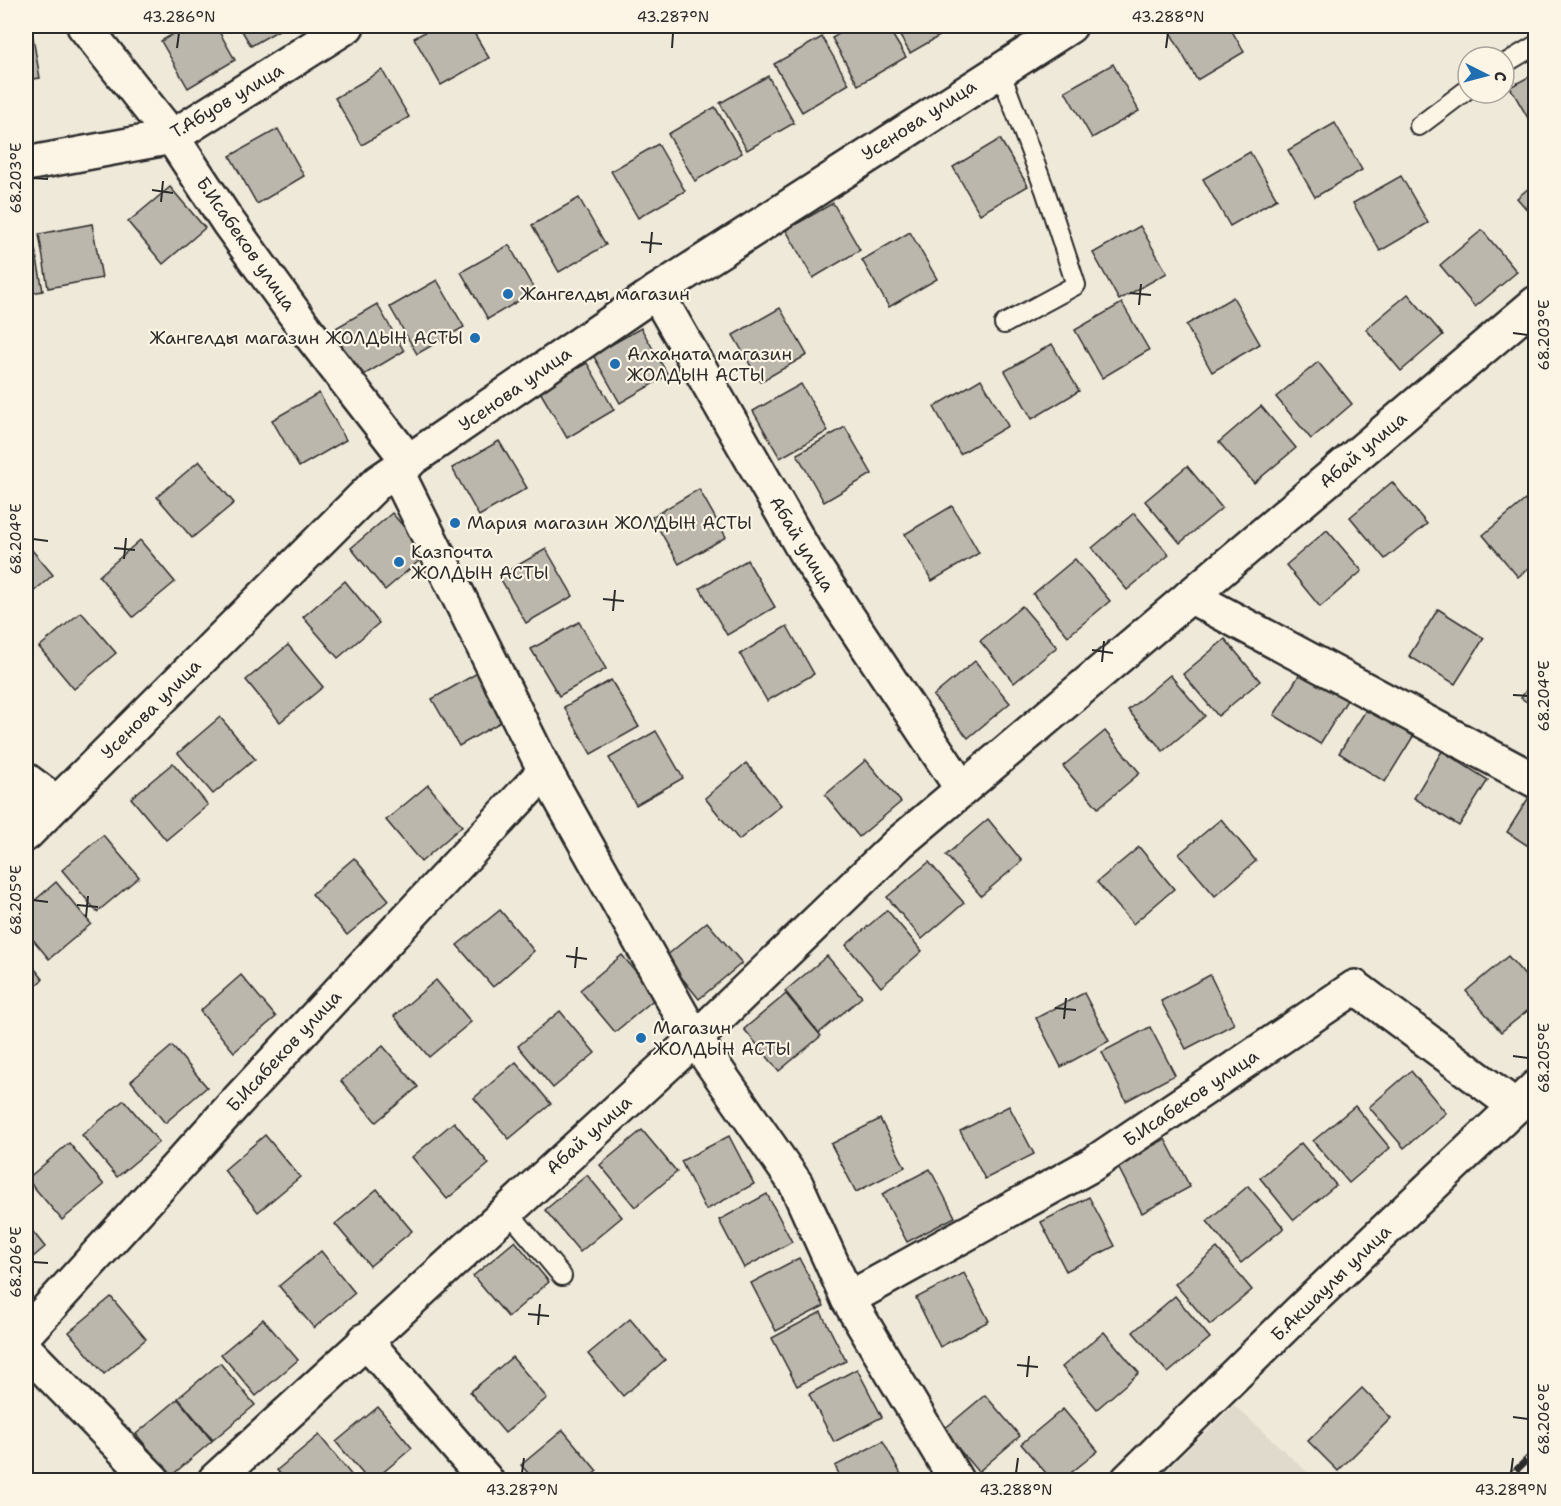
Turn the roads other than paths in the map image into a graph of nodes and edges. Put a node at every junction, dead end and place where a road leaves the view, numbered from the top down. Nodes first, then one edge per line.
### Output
1 (84, 26) edge
2 (347, 26) edge
3 (1070, 26) edge
4 (1536, 45) edge
5 (1516, 57) edge
6 (999, 68) junction
7 (1456, 98) edge
8 (1419, 126) dead end
9 (172, 137) junction
10 (26, 164) edge
11 (656, 292) junction
12 (1536, 303) edge
13 (1004, 324) dead end
14 (403, 466) junction
15 (1190, 596) junction
16 (545, 771) junction
17 (26, 780) edge
18 (1536, 781) edge
19 (962, 789) junction
20 (57, 803) junction
21 (26, 834) edge
22 (695, 1039) junction
23 (1525, 1097) edge
24 (507, 1210) junction
25 (562, 1276) dead end
26 (848, 1299) junction
27 (26, 1333) edge
28 (365, 1340) junction
29 (26, 1350) edge
30 (153, 1480) edge
31 (215, 1480) edge
32 (486, 1480) edge
33 (956, 1480) edge
34 (1128, 1480) edge

1 - 9 street, Б.Исабеков улица
2 - 9 street, Т.Абуов улица
3 - 6 street, Усенова улица
4 - 5 lane
6 - 11 street, Усенова улица
6 - 13 lane
7 - 8 lane
9 - 10 street, Т.Абуов улица
9 - 14 street, Б.Исабеков улица
11 - 14 street, Усенова улица
11 - 19 street, Абай улица
12 - 15 street, Абай улица
14 - 16 street, Б.Исабеков улица
14 - 20 street, Усенова улица
15 - 18 street
15 - 19 street, Абай улица
16 - 22 street, Б.Исабеков улица
16 - 27 street, Б.Исабеков улица
17 - 20 street
19 - 22 street, Абай улица
20 - 21 street, Усенова улица
22 - 24 street, Абай улица
22 - 26 street, Б.Исабеков улица
23 - 26 street, Б.Исабеков улица
23 - 34 street, Б.Акшаулы улица
24 - 25 lane
24 - 28 street, Абай улица
26 - 33 street, Б.Исабеков улица
28 - 31 street, Абай улица
28 - 32 street
29 - 30 street

